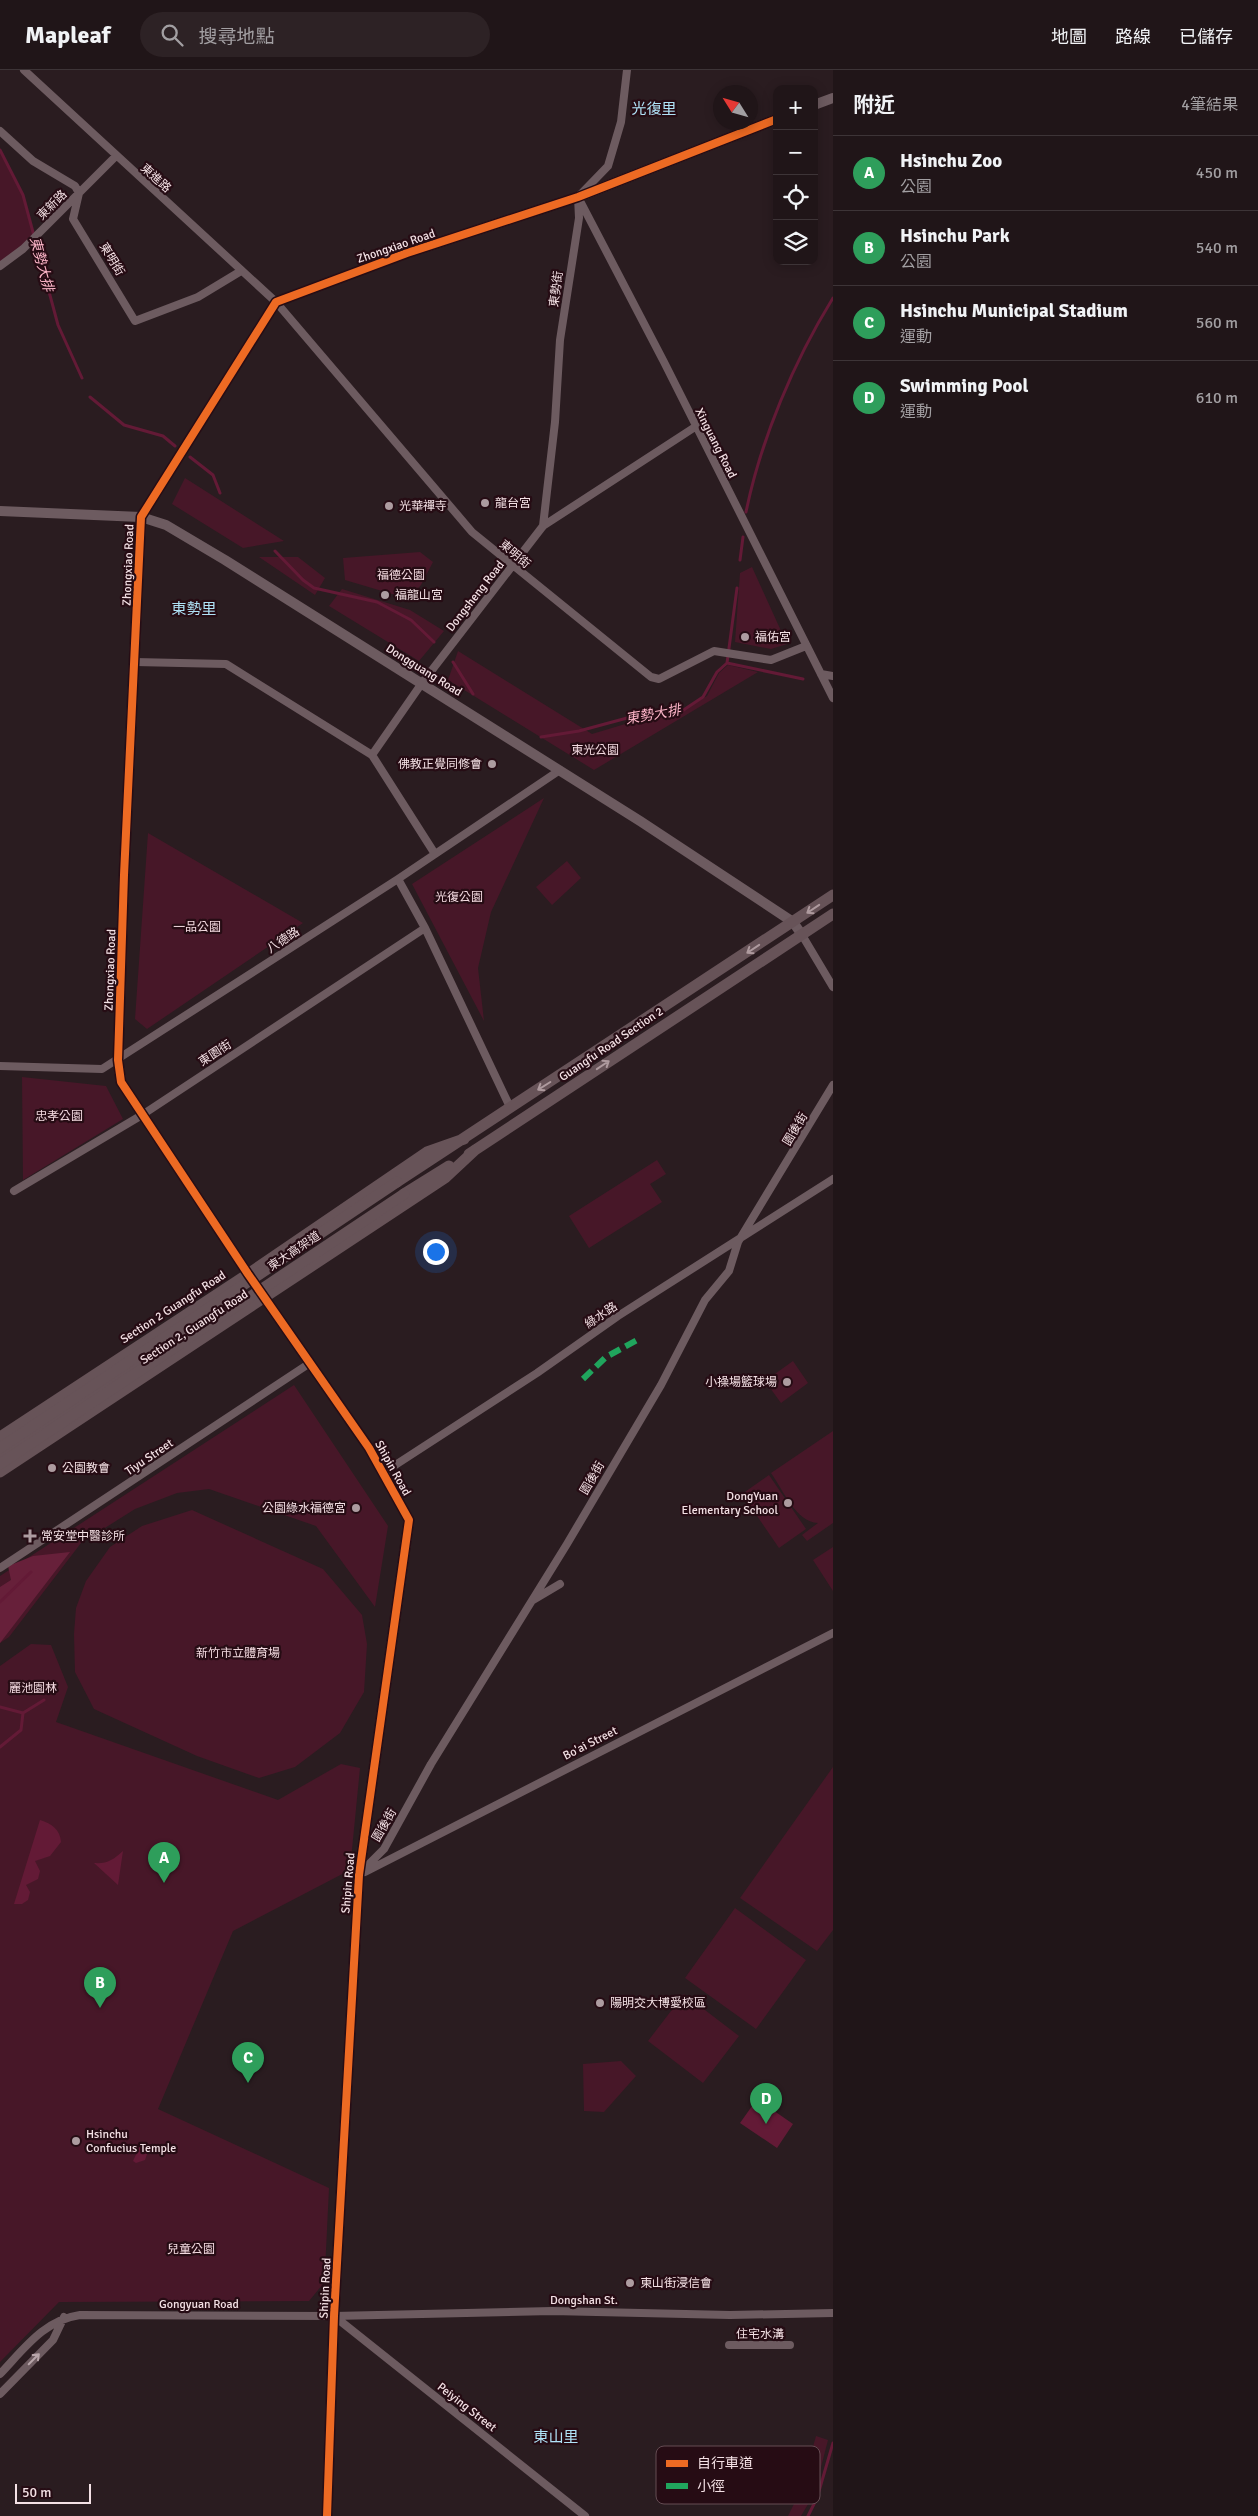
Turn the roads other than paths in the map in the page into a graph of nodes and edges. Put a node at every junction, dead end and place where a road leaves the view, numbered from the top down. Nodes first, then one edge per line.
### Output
1 (24, 70) edge
2 (627, 70) edge
3 (833, 98) edge
4 (818, 104) edge
5 (773, 121) edge
6 (0, 131) edge
7 (116, 156) junction
8 (79, 194) junction
9 (578, 197) junction
10 (0, 266) edge
11 (241, 271) junction
12 (276, 302) junction
13 (695, 427) junction
14 (0, 511) edge
15 (141, 517) junction
16 (543, 526) junction
17 (512, 566) junction
18 (806, 646) junction
19 (135, 662) junction
20 (821, 674) junction
21 (833, 676) edge
22 (422, 684) junction
23 (833, 698) edge
24 (372, 755) junction
25 (560, 770) junction
26 (435, 854) junction
27 (398, 879) junction
28 (833, 895) edge
29 (833, 914) edge
30 (793, 922) junction
31 (425, 928) junction
32 (802, 935) junction
33 (833, 987) edge
34 (118, 1060) junction
35 (0, 1066) edge
36 (833, 1085) edge
37 (510, 1108) junction
38 (142, 1115) junction
39 (464, 1139) junction
40 (475, 1150) junction
41 (833, 1179) edge
42 (397, 1182) joint
43 (14, 1191) dead end
44 (404, 1194) joint
45 (738, 1242) junction
46 (248, 1274) junction
47 (265, 1297) junction
48 (310, 1363) junction
49 (0, 1437) edge
50 (0, 1448) edge
51 (0, 1455) edge
52 (0, 1464) edge
53 (0, 1472) edge
54 (384, 1473) junction
55 (0, 1568) edge
56 (560, 1584) dead end
57 (532, 1600) junction
58 (833, 1633) edge
59 (358, 1875) junction
60 (833, 2313) edge
61 (334, 2316) junction
62 (64, 2317) junction
63 (730, 2345) dead end
64 (790, 2345) dead end
65 (0, 2374) edge
66 (0, 2394) edge
67 (327, 2516) edge
68 (585, 2516) edge

1 - 7 street, 東進路
2 - 9 street
3 - 4 street
5 - 9 street, Zhongxiao Road
6 - 8 street
7 - 8 street, 東新路
7 - 11 street, 東進路
8 - 10 street, 東新路
8 - 11 street, 東明街
9 - 12 street, Zhongxiao Road
9 - 13 street, Xinguang Road
9 - 16 street, 東勢街
11 - 12 street, 東進路
12 - 15 street, Zhongxiao Road
12 - 17 street, 東明街
13 - 16 street, Dongsheng Road
13 - 18 street, Xinguang Road
14 - 15 street, Dongguang Road
15 - 19 street, Zhongxiao Road
15 - 22 street, Dongguang Road
16 - 17 street, Dongsheng Road
17 - 18 street, 東明街
17 - 22 street, Dongsheng Road
18 - 20 street, Xinguang Road
19 - 24 street
19 - 34 street, Zhongxiao Road
20 - 21 street
20 - 23 street, Xinguang Road
22 - 24 street, Dongsheng Road
22 - 25 street, Dongguang Road
24 - 26 street
25 - 26 street, 八德路
25 - 30 street, Dongguang Road
26 - 27 street, 八德路
27 - 31 street
27 - 34 street, 八德路
28 -> 30 main road
29 - 32 main road, Guangfu Road Section 2
30 - 32 street, Dongguang Road
30 -> 37 main road, Guangfu Road Section 2
31 - 37 street
31 - 38 street, 東園街
32 - 33 street
40 -> 32 main road, Guangfu Road Section 2
34 - 35 street, 八德路
34 - 38 street, Zhongxiao Road
36 - 45 street, 園後街
37 - 39 main road, Guangfu Road Section 2
38 - 43 street, 東園街
38 - 46 street, Zhongxiao Road
39 - 42 main road, Guangfu Road Section 2
39 - 46 main road, Section 2 Guangfu Road
40 - 44 main road, Guangfu Road Section 2
40 - 47 main road, Section 2, Guangfu Road
41 - 45 street, 綠水路
42 - 50 main road, 東大高架道, bridge
44 - 52 main road, 東大高架道, bridge
45 - 54 street, 綠水路
45 - 57 street, 園後街
46 - 47 street, Zhongxiao Road
46 - 49 main road, Section 2 Guangfu Road
47 - 48 street, Shipin Road
47 - 51 main road
47 - 53 main road, Section 2, Guangfu Road
48 - 54 street, Shipin Road
48 - 55 street, Tiyu Street
54 - 59 street, Shipin Road
56 - 57 street
57 - 59 street, 園後街
58 - 59 street, Bo'ai Street
59 - 61 street, Shipin Road
60 - 61 street, Dongshan St.
61 - 62 street, Gongyuan Road
61 - 67 street, Shipin Road
61 - 68 street, Peiying Street
62 - 65 street, Gongyuan Road
66 -> 62 street
63 - 64 street, 住宅水溝

